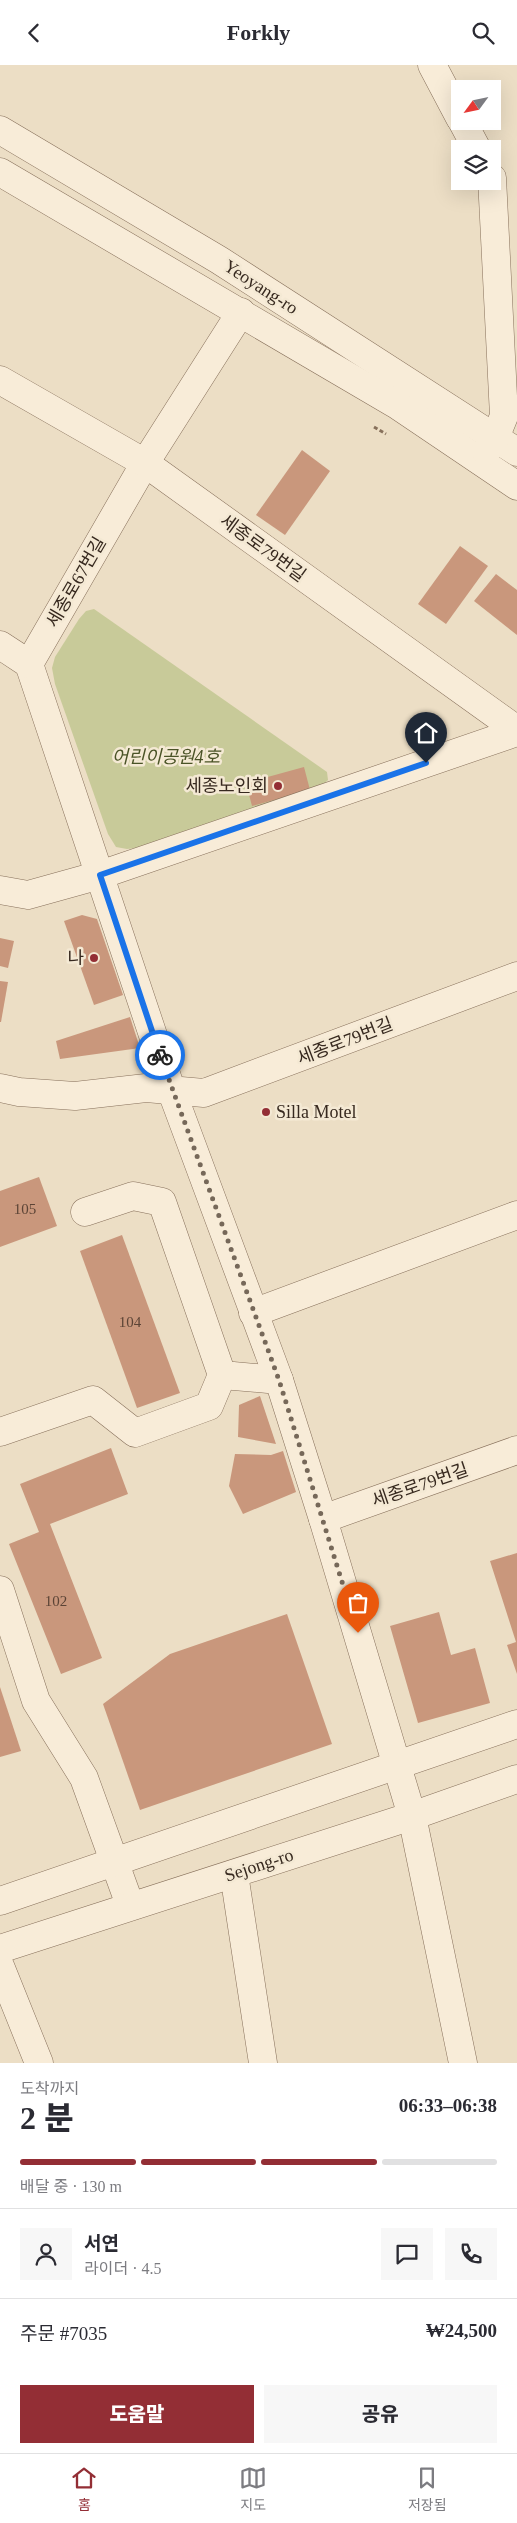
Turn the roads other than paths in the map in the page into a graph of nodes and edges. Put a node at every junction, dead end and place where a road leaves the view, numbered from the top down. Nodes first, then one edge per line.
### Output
1 (432, 65) edge
2 (451, 101) edge
3 (0, 129) edge
4 (0, 171) edge
5 (493, 190) edge
6 (241, 312) junction
7 (0, 380) edge
8 (506, 445) edge
9 (480, 461) junction
10 (145, 463) junction
11 (517, 486) edge
12 (0, 645) edge
13 (30, 663) junction
14 (517, 731) edge
15 (100, 875) junction
16 (0, 890) edge
17 (517, 976) edge
18 (0, 1088) edge
19 (172, 1092) junction
20 (85, 1212) dead end
21 (517, 1215) edge
22 (253, 1313) junction
23 (222, 1375) junction
24 (279, 1380) junction
25 (0, 1432) edge
26 (517, 1450) edge
27 (323, 1519) junction
28 (0, 1590) edge
29 (517, 1724) edge
30 (398, 1765) junction
31 (517, 1779) edge
32 (412, 1816) junction
33 (116, 1862) junction
34 (234, 1874) junction
35 (0, 1901) edge
36 (130, 1905) junction
37 (0, 1949) edge
38 (0, 1965) edge
39 (39, 2063) edge
40 (263, 2063) edge
41 (463, 2063) edge

1 - 2 street
3 - 8 street, Yeoyang-ro
4 - 6 street, Yeoyang-ro
5 - 8 street
6 - 9 street, Yeoyang-ro
6 - 10 street, 세종로67번길
7 - 10 street, 세종로79번길
8 - 9 street
9 - 11 street, Yeoyang-ro
10 - 13 street, 세종로67번길
10 - 14 street, 세종로79번길
12 - 13 street
13 - 15 street
14 - 15 street, 세종로79번길
15 - 16 street
15 - 19 street
17 - 19 street, 세종로79번길
18 - 19 street, 세종로79번길
19 - 22 street
20 - 23 street
21 - 22 street
22 - 24 street
23 - 24 street
23 - 25 street
24 - 27 street
26 - 27 street, 세종로79번길
27 - 30 street
28 - 33 street
29 - 30 street
30 - 32 street
30 - 33 street
31 - 32 street, Sejong-ro
32 - 34 street, Sejong-ro
32 - 41 street
33 - 35 street
33 - 36 street
34 - 36 street, Sejong-ro
34 - 40 street
36 - 37 street, Sejong-ro
38 - 39 street

